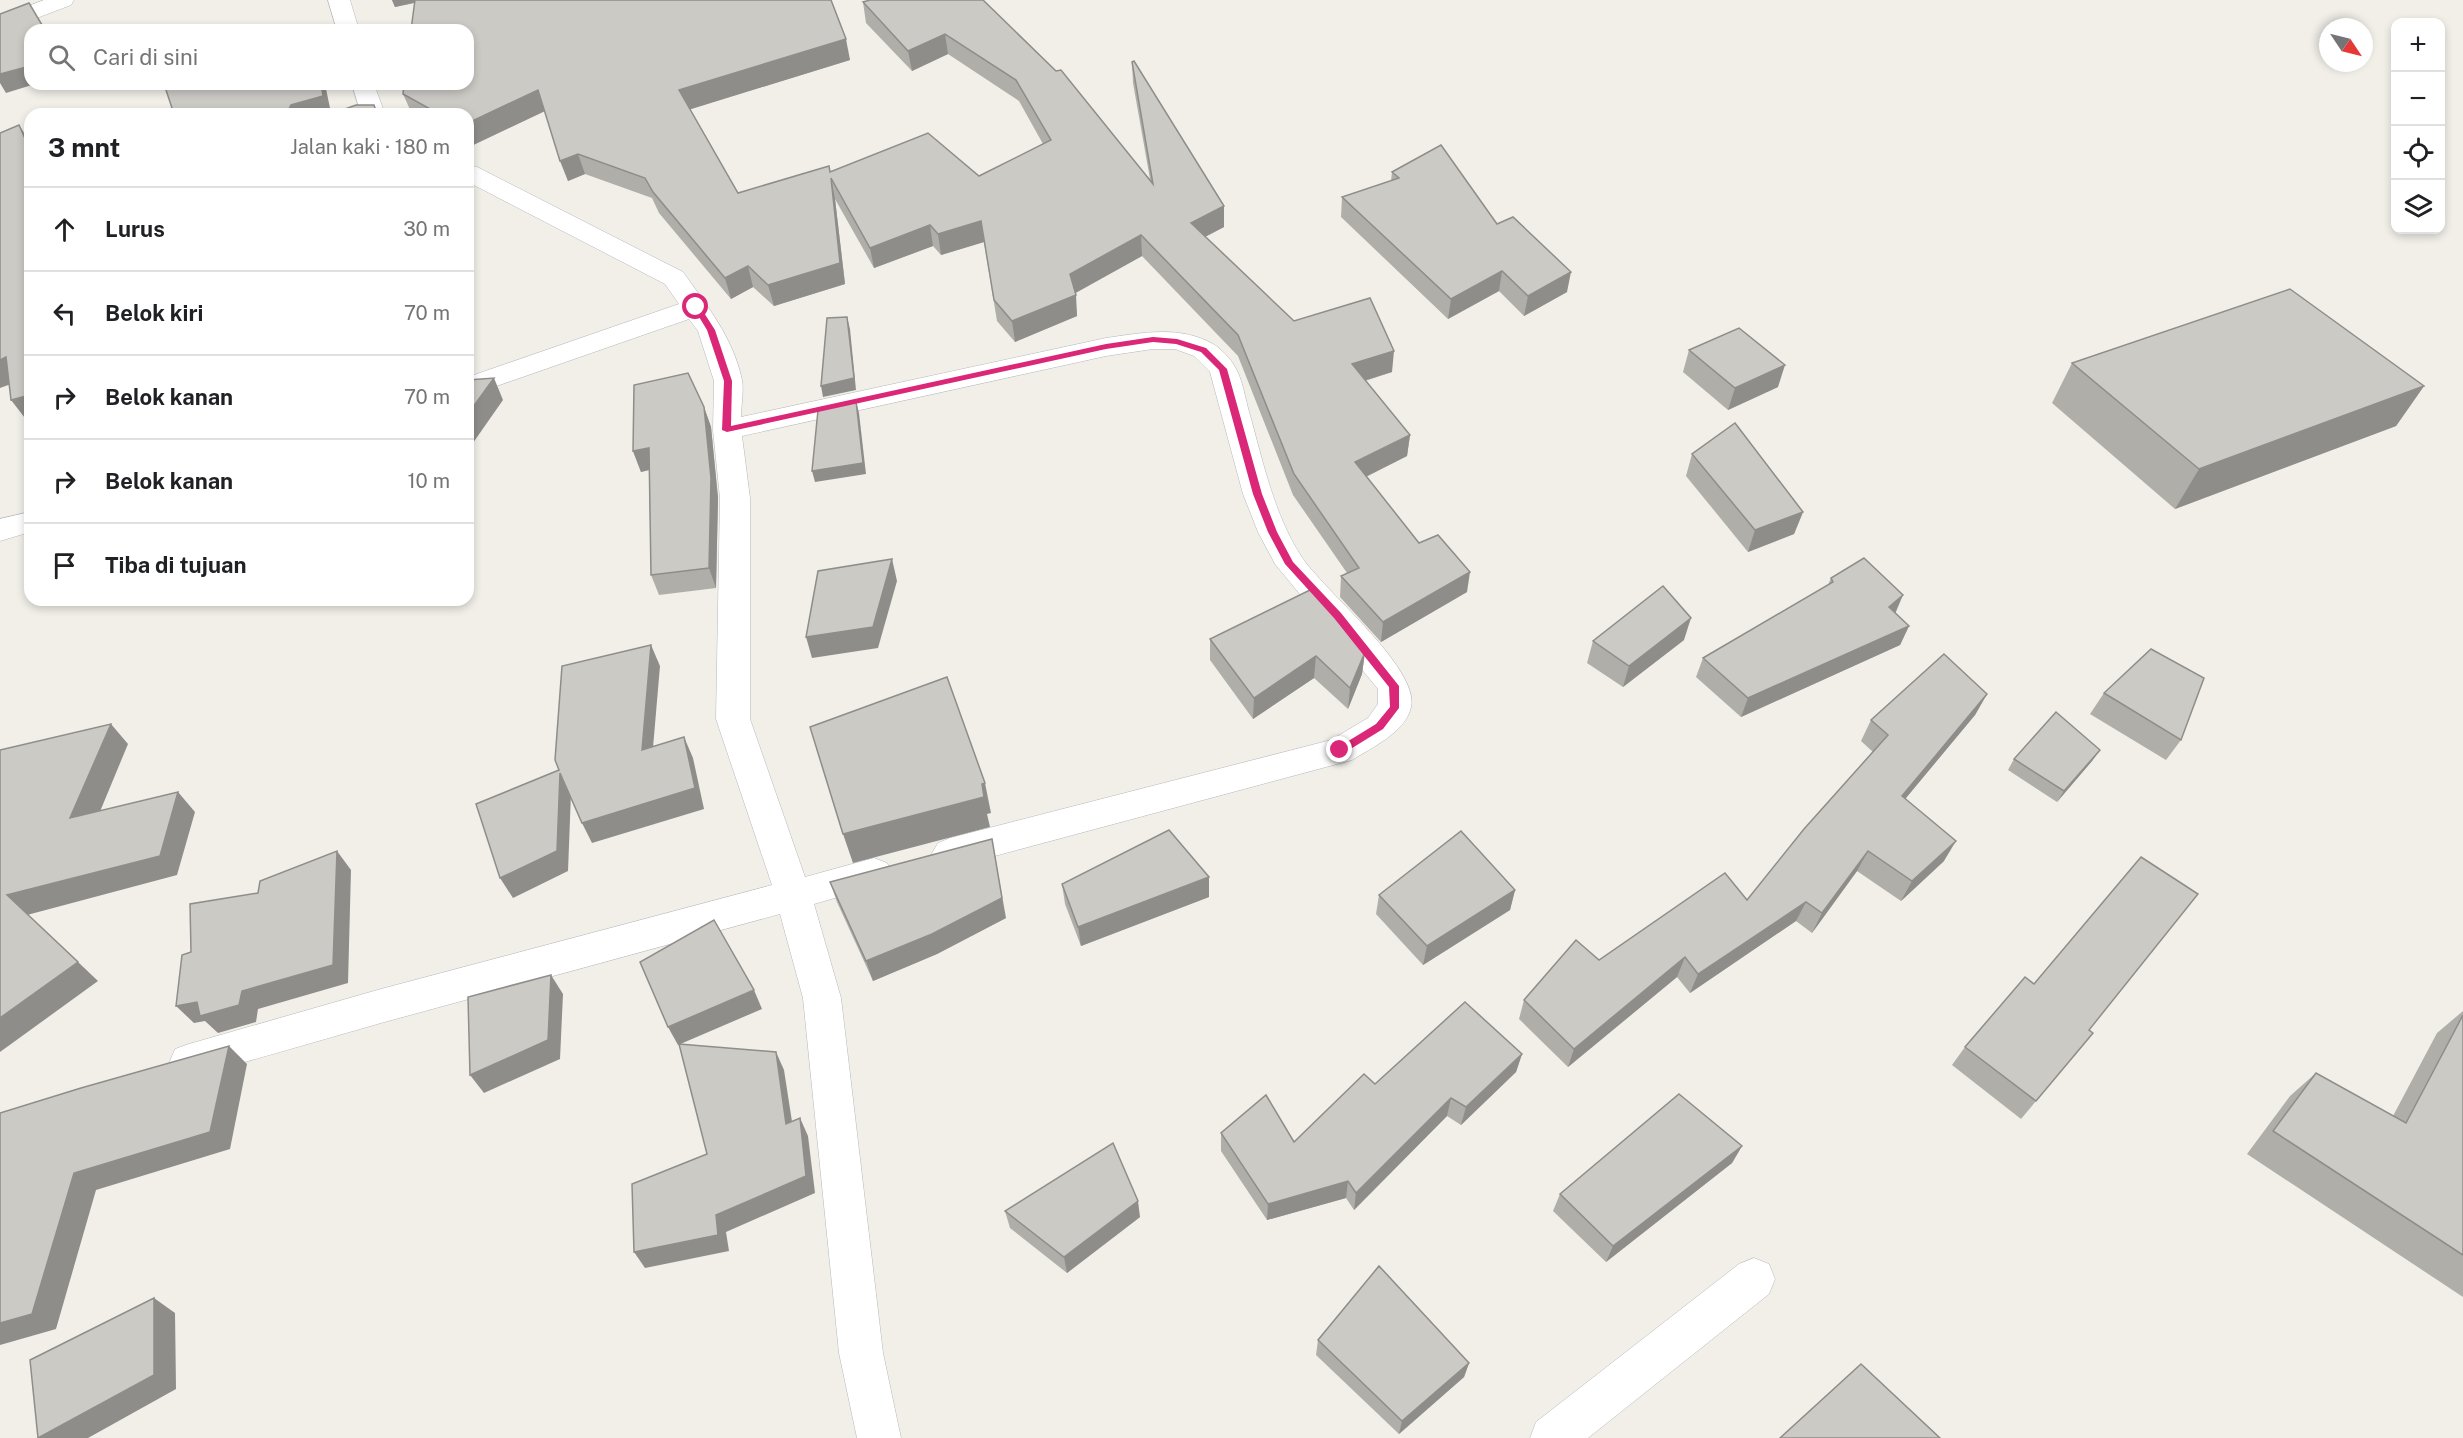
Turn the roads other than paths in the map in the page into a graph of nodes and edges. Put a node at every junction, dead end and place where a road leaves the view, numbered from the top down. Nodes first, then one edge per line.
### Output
1 (63, 0) edge
2 (339, 0) edge
3 (346, 24) edge
4 (0, 25) edge
5 (365, 90) edge
6 (371, 108) edge
7 (474, 175) edge
8 (696, 307) junction
9 (474, 385) edge
10 (727, 430) junction
11 (24, 524) edge
12 (0, 530) edge
13 (794, 895) junction
14 (157, 1070) edge
15 (1754, 1279) dead end
16 (879, 1438) edge
17 (1552, 1438) edge

1 - 4 street
2 - 3 street
5 - 6 street
7 - 8 street
8 - 9 street
8 - 10 street
10 - 13 street
10 - 13 street
11 - 12 street
13 - 14 street
13 - 16 street
15 - 17 street

